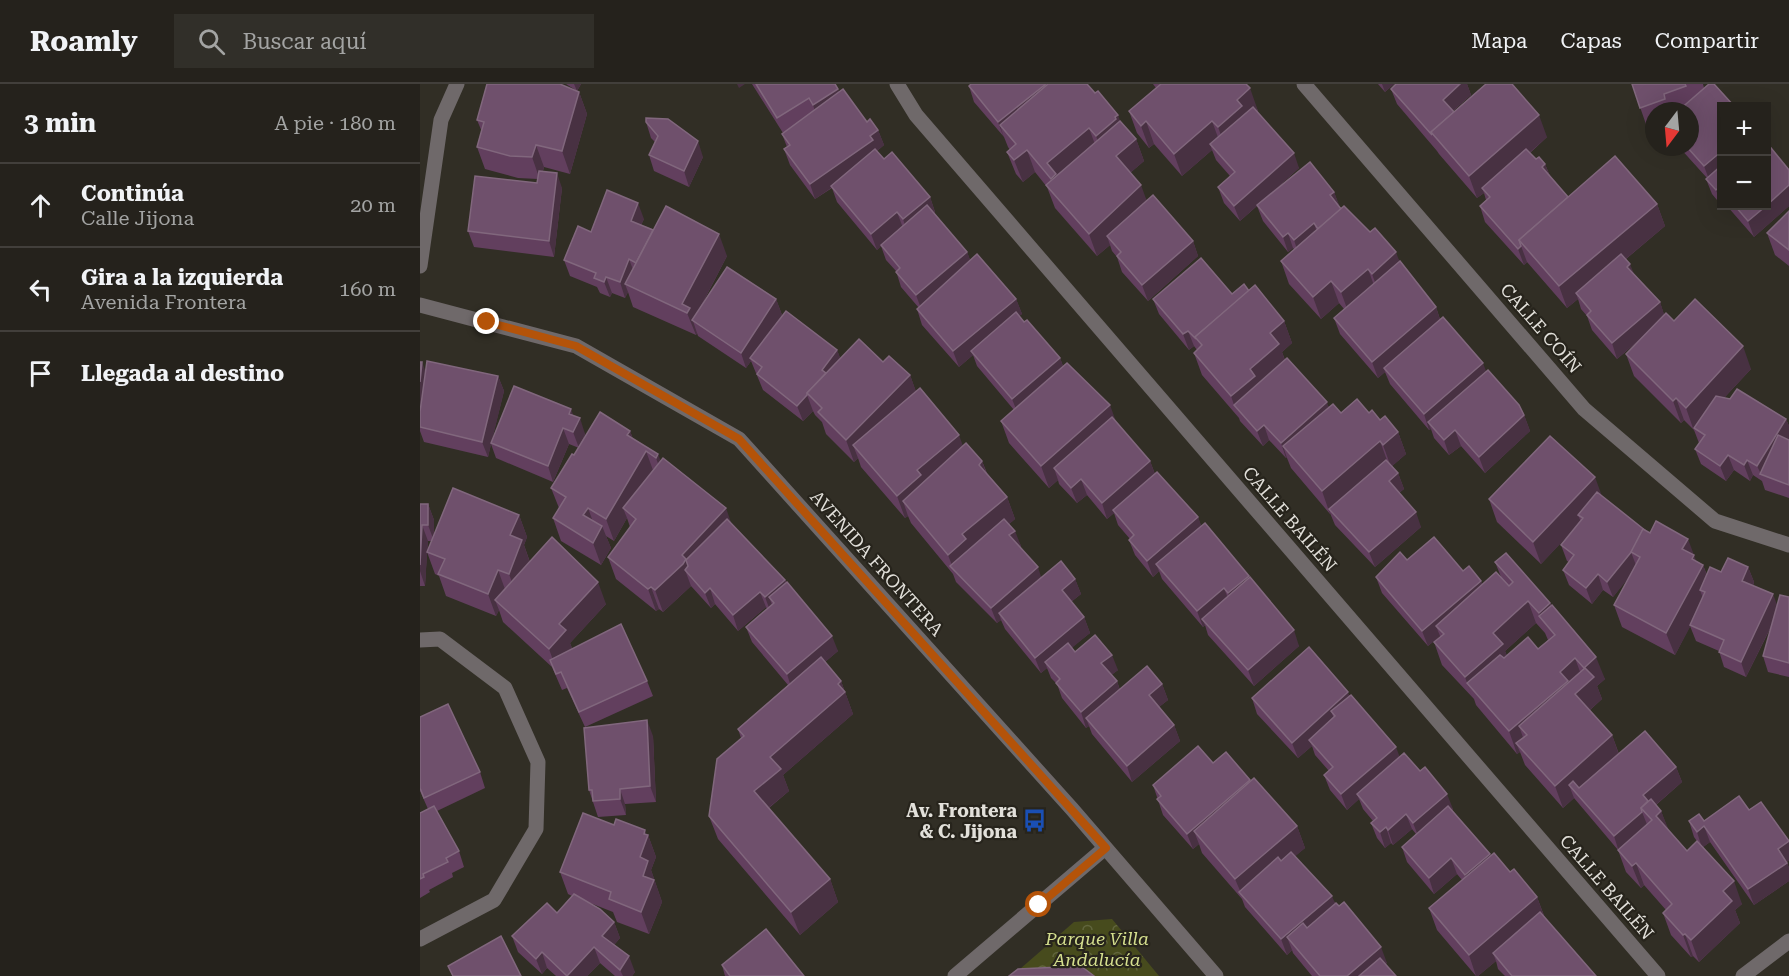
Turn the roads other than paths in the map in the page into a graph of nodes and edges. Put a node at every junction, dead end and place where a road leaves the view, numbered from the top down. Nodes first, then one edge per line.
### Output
1 (457, 84) edge
2 (897, 84) edge
3 (1304, 84) edge
4 (420, 266) edge
5 (420, 305) edge
6 (1789, 545) edge
7 (420, 640) edge
8 (1106, 848) junction
9 (420, 939) edge
10 (1789, 941) edge
11 (955, 976) edge
12 (1216, 976) edge
13 (1658, 976) edge
14 (1743, 976) edge

1 - 4 street
2 - 13 street, CALLE BAILÉN
3 - 6 street, CALLE COÍN
5 - 8 street, AVENIDA FRONTERA
7 - 9 street
8 - 11 street
8 - 12 street, AVENIDA FRONTERA
10 - 14 street

